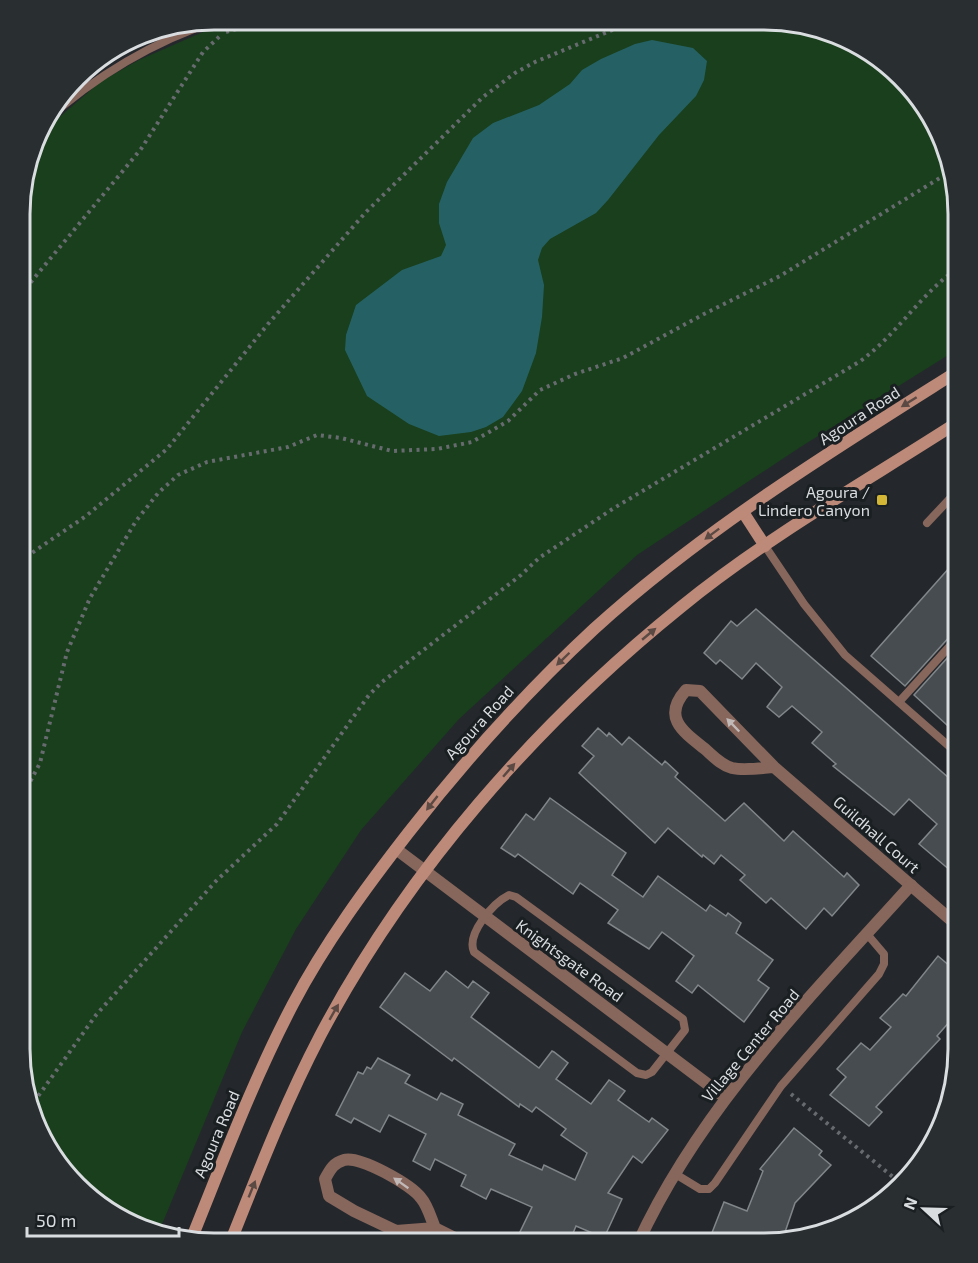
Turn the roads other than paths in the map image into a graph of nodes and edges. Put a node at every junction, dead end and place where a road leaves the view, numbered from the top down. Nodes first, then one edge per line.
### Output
1 (192, 32) edge
2 (68, 102) edge
3 (948, 378) edge
4 (948, 428) edge
5 (948, 501) edge
6 (743, 512) junction
7 (927, 523) dead end
8 (765, 546) junction
9 (948, 648) edge
10 (899, 702) junction
11 (948, 745) edge
12 (774, 767) junction
13 (396, 849) junction
14 (425, 872) junction
15 (911, 885) junction
16 (485, 918) junction
17 (948, 918) edge
18 (867, 934) junction
19 (669, 1053) junction
20 (726, 1098) junction
21 (676, 1175) junction
22 (435, 1228) junction
23 (193, 1232) edge
24 (234, 1233) edge
25 (445, 1233) edge
26 (644, 1233) edge

1 - 2 lane
3 -> 6 main road, Agoura Road
4 - 8 main road
5 - 7 lane
6 - 8 main road
6 -> 13 main road, Agoura Road
8 - 10 lane
14 -> 8 main road
9 - 10 lane
10 - 11 lane
12 -> 12 street, Guildhall Court
12 - 15 street, Guildhall Court
13 - 14 street, Knightsgate Road
13 - 23 main road, Agoura Road
14 - 16 street, Knightsgate Road
24 -> 14 main road
15 - 17 street, Guildhall Court
15 - 18 street, Village Center Road
16 - 19 street, Knightsgate Road
16 - 19 lane
16 - 19 lane
18 - 20 street, Village Center Road
18 - 21 lane
19 - 20 street, Knightsgate Road
20 - 21 street, Village Center Road
21 - 26 street, Village Center Road
22 -> 22 street
22 - 25 street

